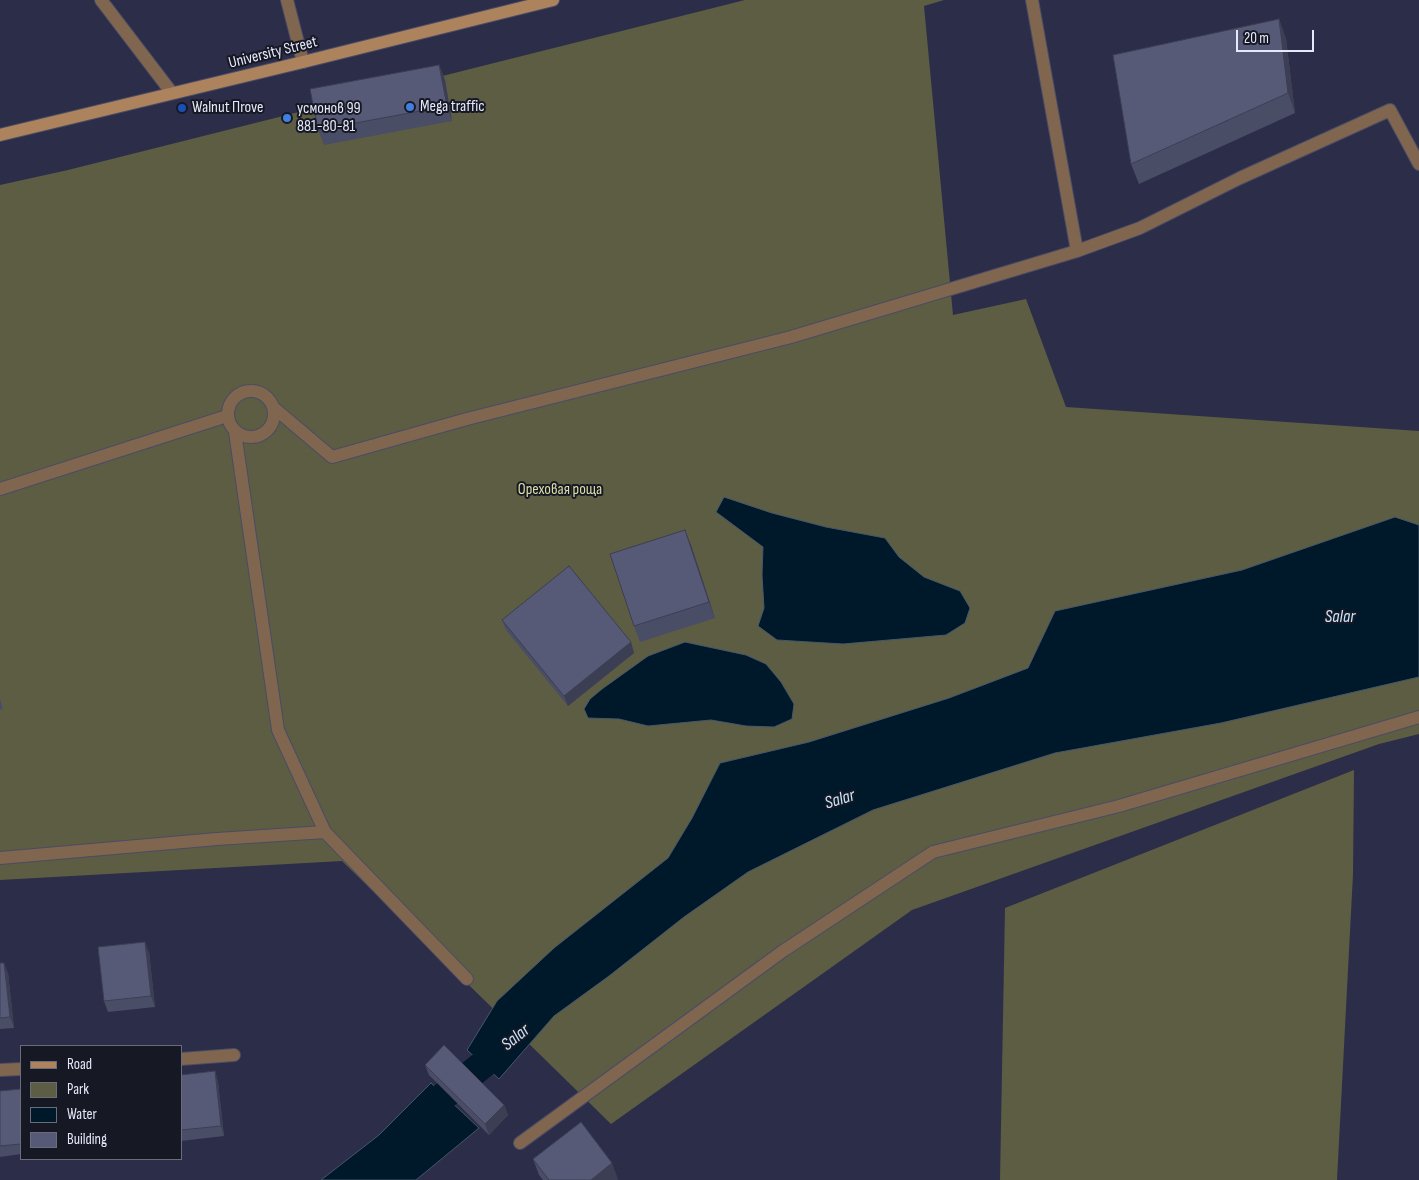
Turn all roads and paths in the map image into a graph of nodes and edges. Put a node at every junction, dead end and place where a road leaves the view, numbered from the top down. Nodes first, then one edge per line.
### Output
1 (101, 0) edge
2 (287, 0) edge
3 (553, 0) edge
4 (1032, 0) edge
5 (302, 62) junction
6 (172, 93) junction
7 (0, 136) edge
8 (1419, 164) edge
9 (1077, 251) junction
10 (273, 407) junction
11 (227, 416) junction
12 (235, 432) junction
13 (0, 489) edge
14 (1419, 717) edge
15 (325, 832) junction
16 (0, 858) edge
17 (467, 979) dead end
18 (234, 1056) dead end
19 (182, 1059) edge
20 (20, 1068) edge
21 (0, 1070) edge
22 (520, 1143) dead end

1 - 6 street
2 - 5 street
3 - 5 main road, University Street
4 - 9 street
5 - 6 main road, University Street
6 - 7 main road, University Street
8 - 9 street
9 - 10 street
10 - 11 street
10 - 12 street
11 - 12 street
11 - 13 street
12 - 15 street
14 - 22 street
15 - 16 street
15 - 17 street
18 - 19 street
20 - 21 street

